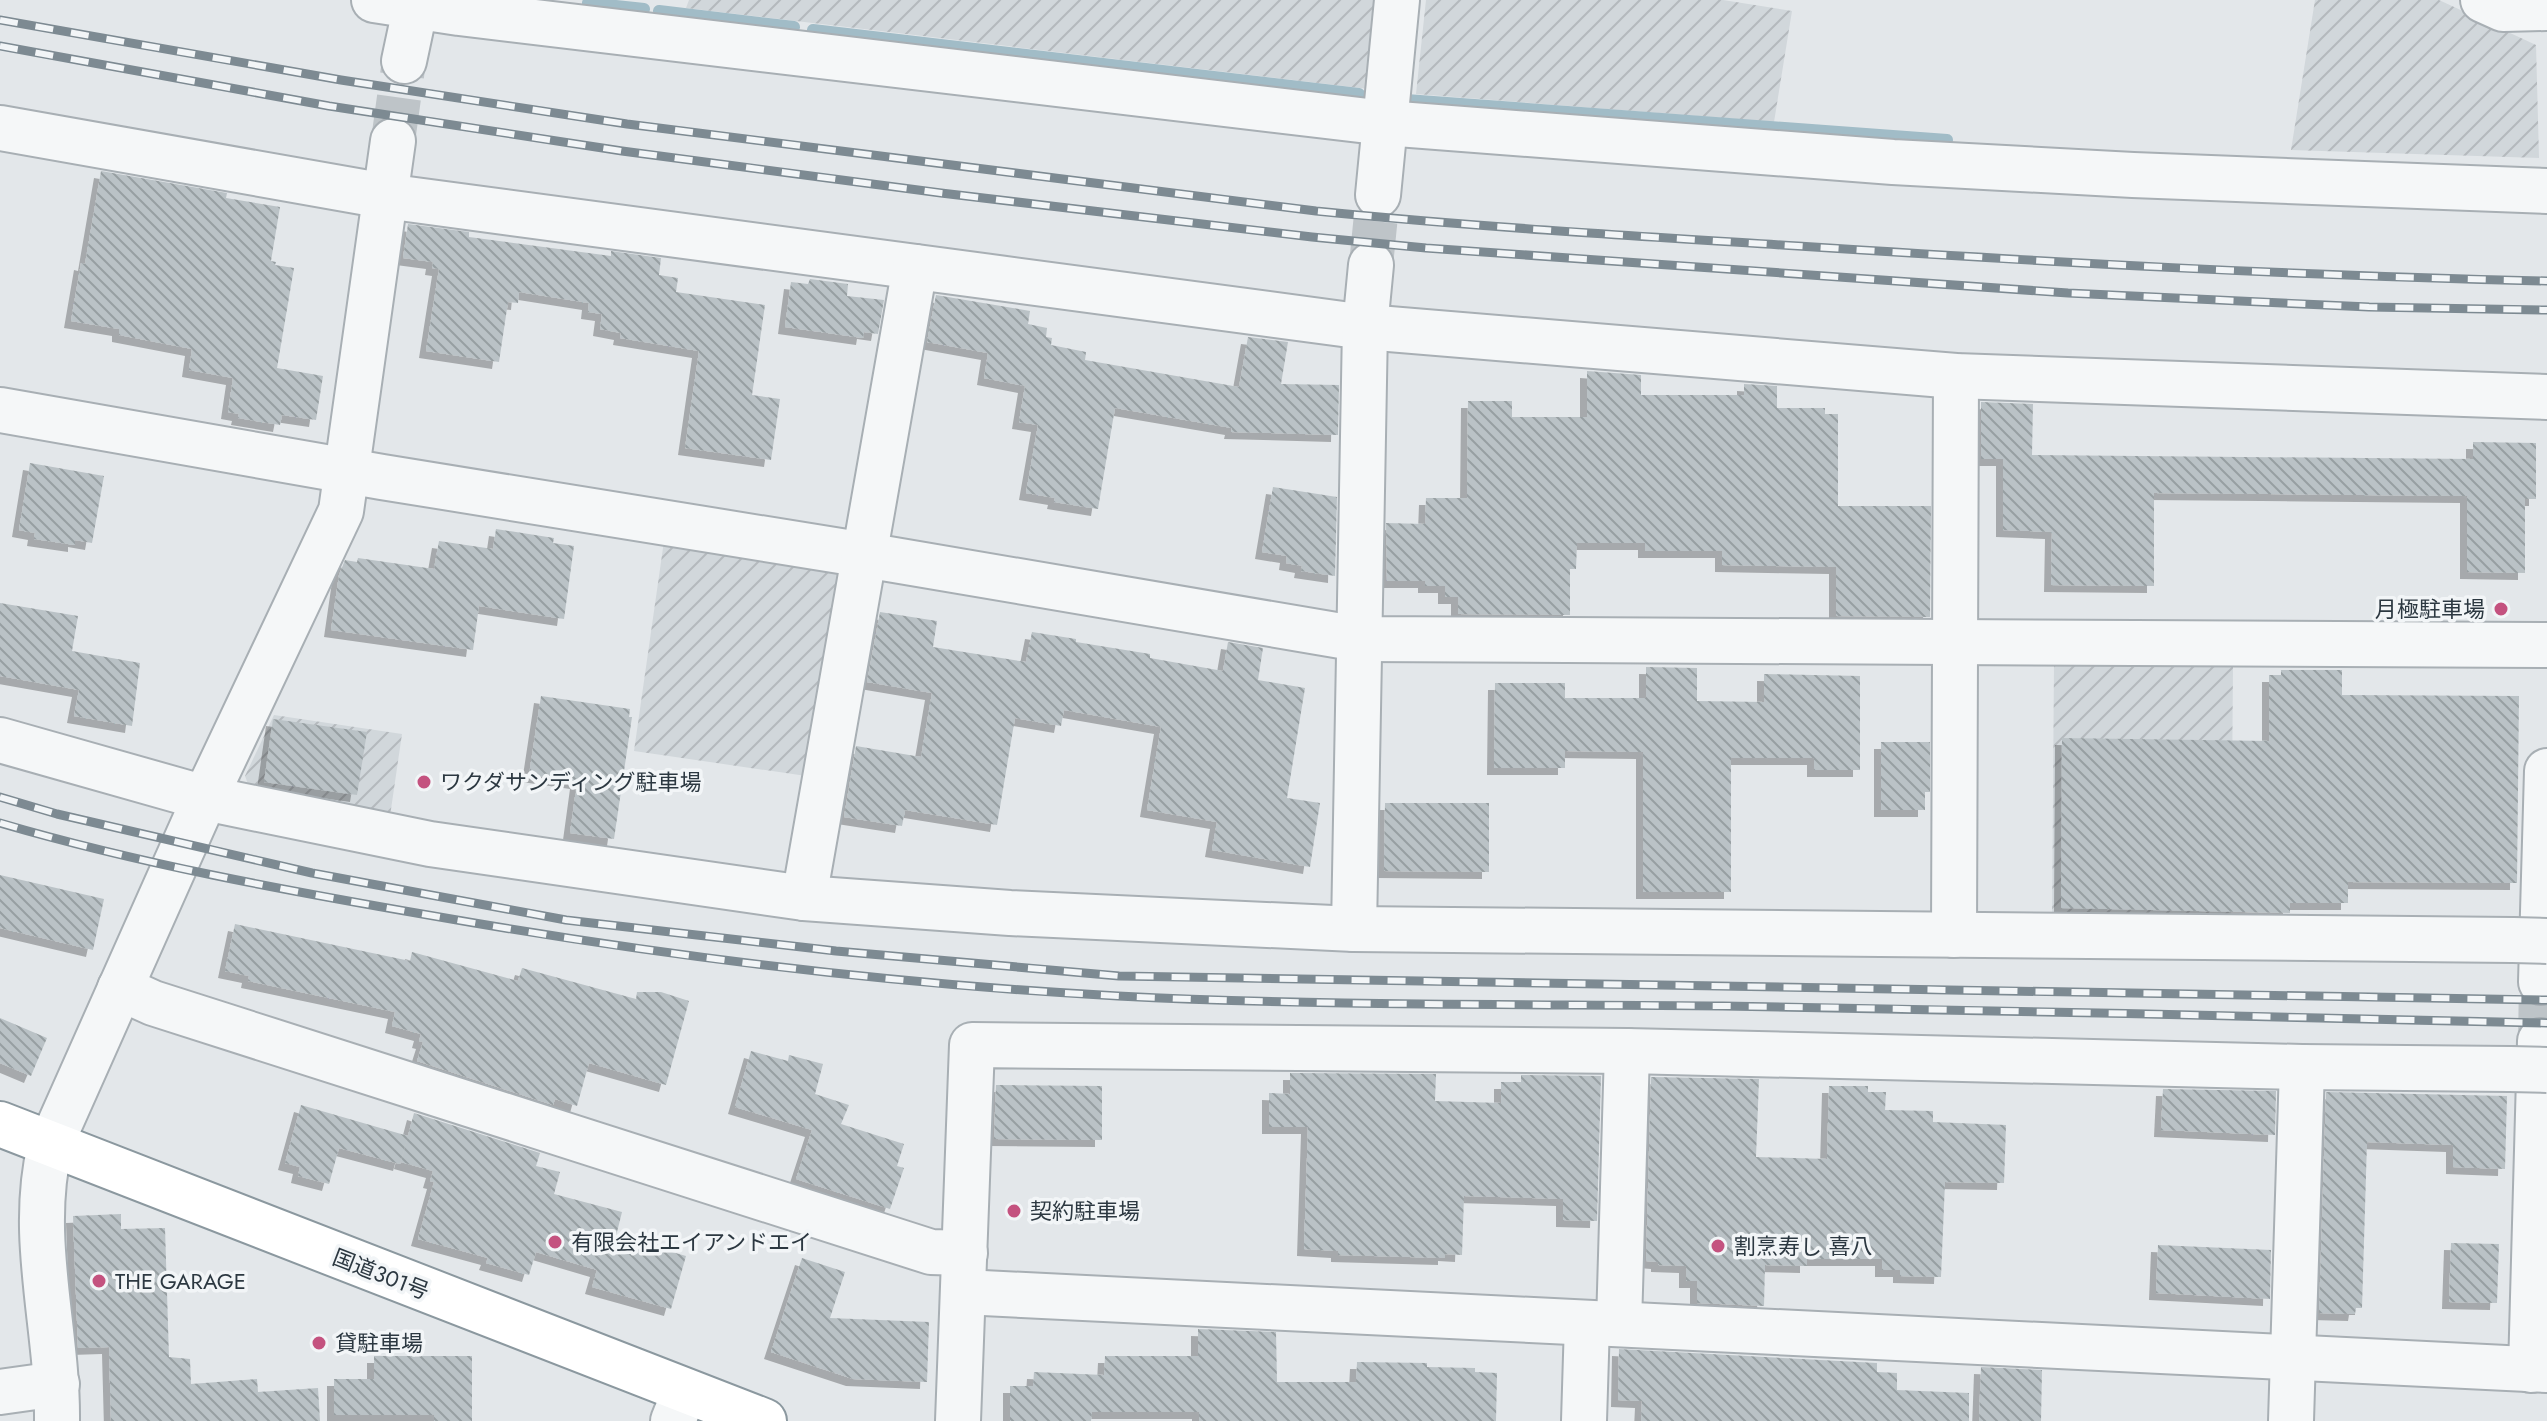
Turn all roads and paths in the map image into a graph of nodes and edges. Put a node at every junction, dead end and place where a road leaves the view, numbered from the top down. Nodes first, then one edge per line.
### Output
1 (1397, 0) edge
2 (2483, 0) edge
3 (402, 2) edge
4 (2547, 8) edge
5 (404, 61) tunnel mouth
6 (1385, 123) junction
7 (0, 128) edge
8 (393, 141) tunnel mouth
9 (2547, 191) edge
10 (1378, 195) tunnel mouth
11 (385, 196) junction
12 (1371, 265) tunnel mouth
13 (915, 267) junction
14 (1365, 327) junction
15 (1956, 376) junction
16 (2547, 397) edge
17 (0, 410) edge
18 (346, 471) junction
19 (865, 555) junction
20 (1359, 639) junction
21 (1955, 642) junction
22 (2547, 645) edge
23 (0, 740) edge
24 (2547, 771) edge
25 (205, 798) junction
26 (804, 898) junction
27 (1354, 929) junction
28 (1954, 935) junction
29 (2534, 954) edge
30 (120, 988) junction
31 (1627, 1051) junction
32 (2532, 1060) edge
33 (2302, 1067) junction
34 (0, 1124) edge
35 (50, 1146) junction
36 (964, 1273) junction
37 (1603, 1324) junction
38 (2293, 1358) junction
39 (2539, 1370) edge
40 (0, 1392) edge
41 (57, 1403) edge
42 (679, 1406) edge
43 (764, 1421) edge
44 (958, 1421) edge
45 (1584, 1421) edge
46 (2291, 1421) edge

1 - 6 street
2 - 4 street
3 - 5 street
3 - 6 street
6 - 9 street
6 - 10 street
7 - 11 street
8 - 11 street
11 - 13 street
11 - 18 street
12 - 14 street
13 - 14 street
13 - 19 street
14 - 15 street
14 - 20 street
15 - 16 street
15 - 21 street
17 - 18 street
18 - 19 street
18 - 25 street
19 - 20 street
19 - 26 street
20 - 21 street
20 - 27 street
21 - 22 street
21 - 28 street
23 - 25 street
24 - 29 street
25 - 26 street
25 - 30 street
26 - 27 street
27 - 28 street
28 - 29 street
30 - 35 street
30 - 36 street
31 - 33 street
31 - 36 street
31 - 37 street
32 - 33 street
32 - 39 street
33 - 38 street
34 - 35 highway, 国道301号
35 - 41 street
35 - 42 highway, 国道301号
36 - 37 street
36 - 44 street
37 - 38 street
37 - 45 street
38 - 39 street
38 - 46 street
40 - 41 street
42 - 43 highway, 国道301号

